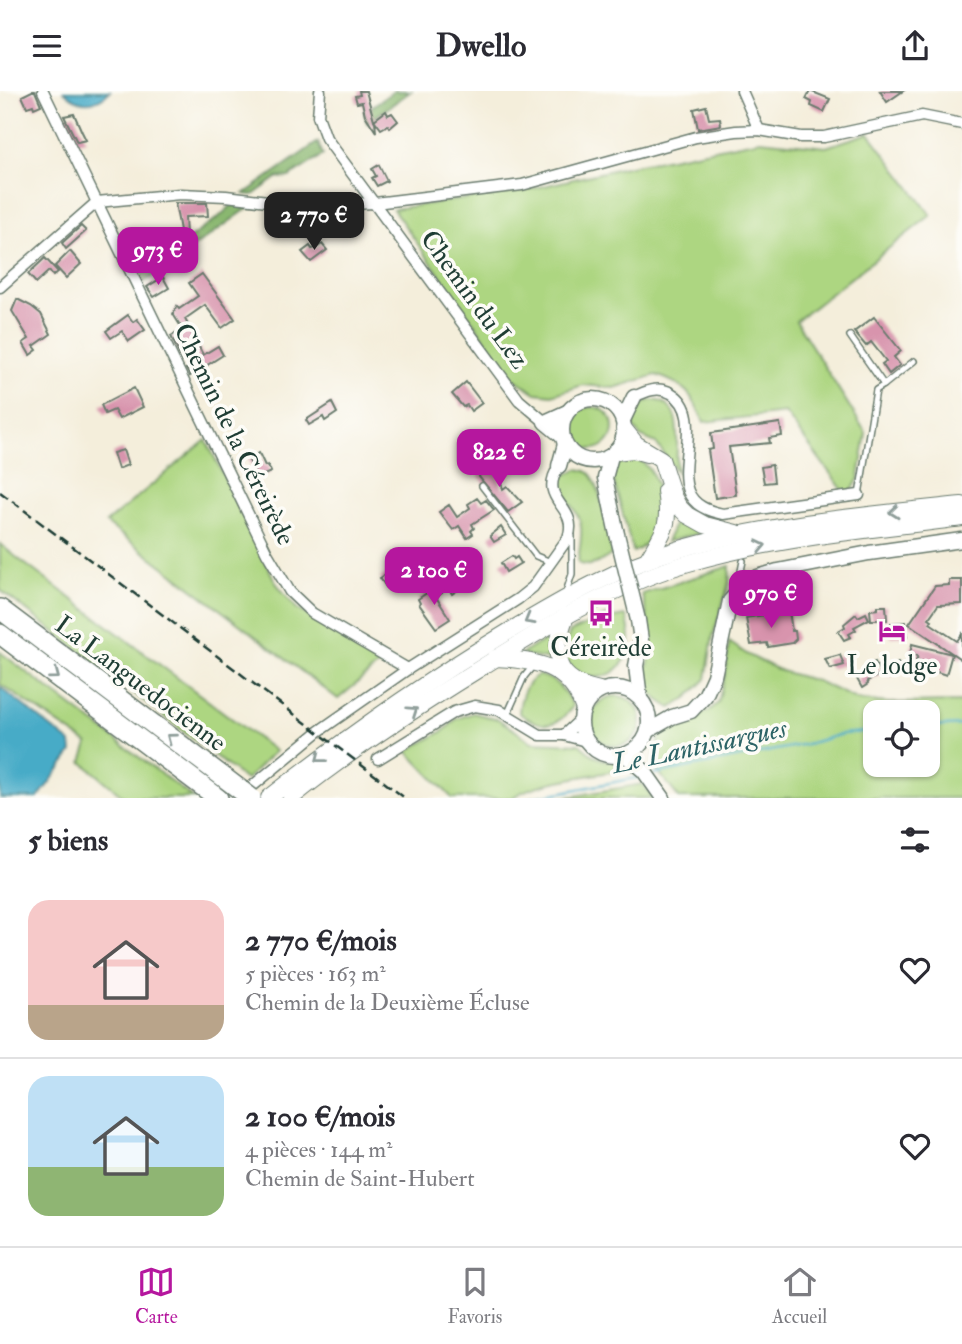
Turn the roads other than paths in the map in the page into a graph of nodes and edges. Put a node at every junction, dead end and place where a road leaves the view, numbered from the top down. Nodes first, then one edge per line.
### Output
1 (43, 91) edge
2 (320, 91) edge
3 (742, 91) edge
4 (962, 124) edge
5 (759, 130) junction
6 (97, 202) junction
7 (376, 203) junction
8 (0, 287) edge
9 (850, 336) dead end
10 (914, 361) dead end
11 (884, 385) junction
12 (634, 397) junction
13 (612, 405) junction
14 (567, 412) junction
15 (545, 422) junction
16 (623, 424) junction
17 (564, 440) junction
18 (613, 454) junction
19 (585, 460) junction
20 (559, 466) junction
21 (605, 478) junction
22 (482, 486) dead end
23 (859, 495) joint
24 (962, 505) edge
25 (962, 518) edge
26 (571, 529) junction
27 (742, 534) junction
28 (962, 540) edge
29 (647, 560) junction
30 (743, 561) dead end
31 (551, 562) junction
32 (792, 568) junction
33 (736, 595) junction
34 (564, 608) junction
35 (0, 609) edge
36 (0, 633) edge
37 (495, 658) junction
38 (537, 663) junction
39 (636, 666) junction
40 (408, 669) junction
41 (608, 689) junction
42 (642, 701) junction
43 (582, 714) junction
44 (507, 715) junction
45 (672, 717) junction
46 (648, 731) junction
47 (564, 735) junction
48 (586, 741) junction
49 (641, 744) junction
50 (625, 755) junction
51 (378, 759) dead end
52 (644, 771) junction
53 (660, 793) edge
54 (214, 795) edge
55 (238, 798) edge
56 (251, 798) edge
57 (269, 798) edge
58 (291, 798) edge

1 - 6 street, Chemin de la Céreirède
2 - 7 street, Chemin du Lez
3 - 5 street
4 - 5 street
5 - 7 street
6 - 7 street
6 - 8 street
6 - 40 street, Chemin de la Céreirède
7 - 15 street, Chemin du Lez
9 - 11 lane
10 - 11 lane
11 - 23 lane
12 - 13 street
12 - 16 street
12 - 23 street
13 - 14 street
13 - 16 street
14 - 15 street
14 - 17 street
15 - 17 street, Chemin du Lez
16 - 18 street
16 - 27 main road
17 - 19 street
17 - 20 street
18 - 19 street
18 - 21 street
18 - 29 main road
19 - 20 street
19 - 21 street
20 - 26 street
21 - 39 street, bridge
22 - 31 lane
24 -> 27 main road
34 -> 25 main road
26 - 31 street
26 - 34 lane
27 - 29 main road
28 - 32 street
29 - 34 main road
30 - 33 lane
31 - 40 street
32 - 33 street
32 - 33 lane
33 - 45 street
34 - 37 main road
34 - 41 main road
34 -> 57 main road
56 -> 35 highway, La Languedocienne, bridge
36 -> 54 highway, La Languedocienne
37 - 38 main road
58 -> 37 main road
38 - 43 main road
38 - 44 lane
39 - 41 street
39 - 42 street
40 - 55 street
41 - 42 street
41 - 43 street
42 - 45 street
42 - 46 street
43 - 47 street
43 - 48 street
44 - 47 street
44 - 51 street
45 - 46 street
46 - 49 street
47 - 48 street
48 - 50 street
49 - 50 street
49 - 52 street
50 - 52 street
52 - 53 street

